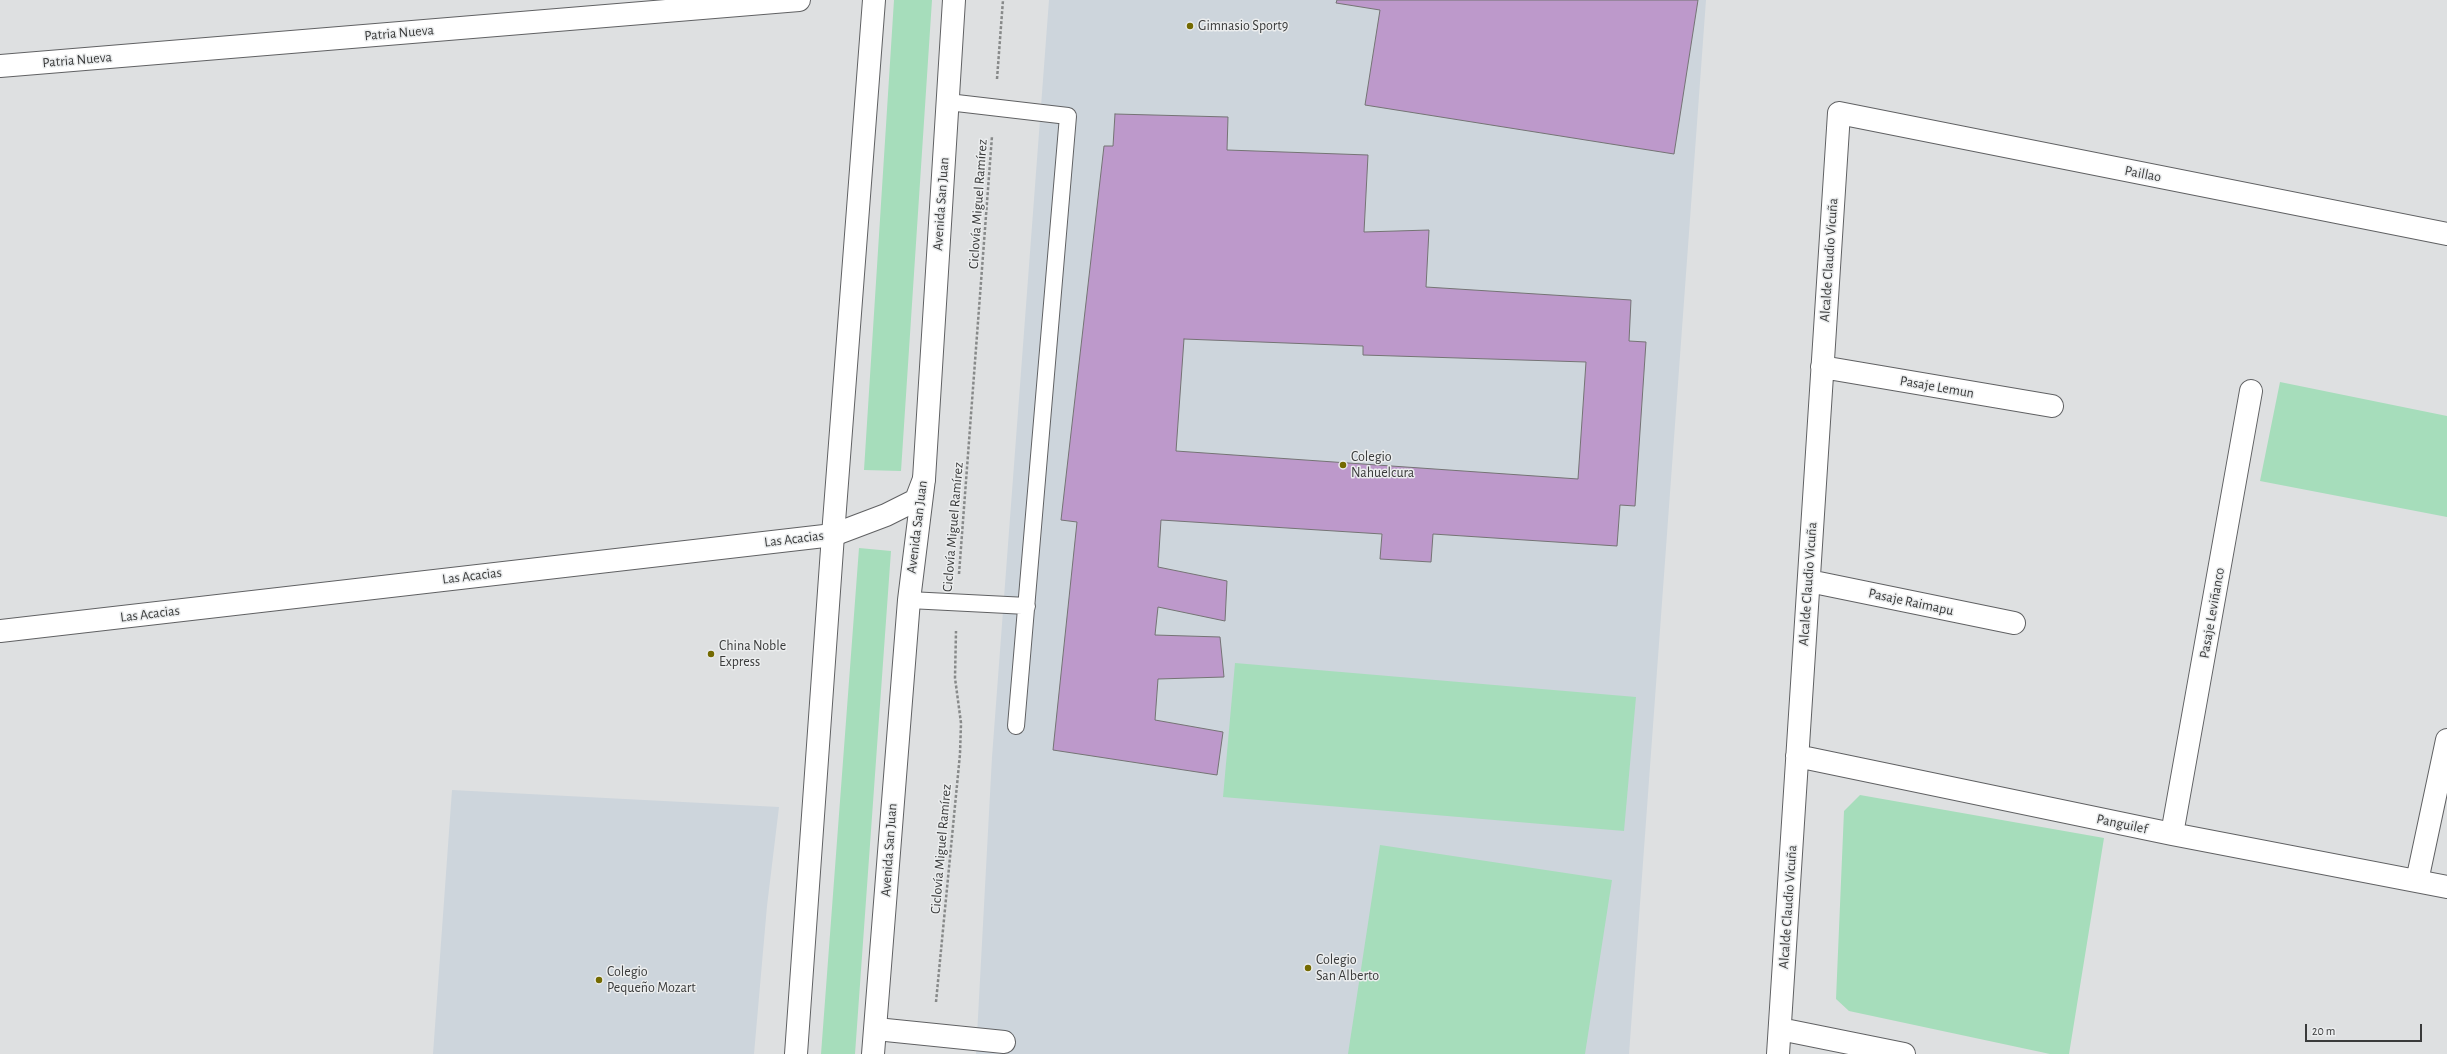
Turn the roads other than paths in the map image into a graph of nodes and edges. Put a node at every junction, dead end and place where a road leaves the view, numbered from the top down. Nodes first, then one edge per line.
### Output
1 (799, 0) edge
2 (874, 0) edge
3 (954, 0) edge
4 (0, 66) edge
5 (948, 102) junction
6 (1838, 114) joint
7 (2447, 234) edge
8 (1822, 367) junction
9 (2251, 391) dead end
10 (2052, 406) dead end
11 (924, 479) junction
12 (833, 535) junction
13 (1808, 581) junction
14 (909, 600) junction
15 (1027, 606) junction
16 (2014, 623) dead end
17 (0, 631) edge
18 (1016, 726) dead end
19 (2447, 740) edge
20 (1798, 756) junction
21 (2172, 834) junction
22 (2417, 881) junction
23 (2447, 887) edge
24 (876, 1029) junction
25 (1780, 1029) junction
26 (1004, 1042) dead end
27 (796, 1054) edge
28 (873, 1054) edge
29 (1778, 1054) edge
30 (1904, 1054) edge

1 - 4 street, Patria Nueva
2 - 12 street
3 - 5 street, Avenida San Juan
5 - 11 street, Avenida San Juan
5 - 15 lane
6 - 7 street, Paillao
6 - 8 street, Alcalde Claudio Vicuña
8 - 10 street, Pasaje Lemun
8 - 13 street, Alcalde Claudio Vicuña
9 - 21 street, Pasaje Leviñanco
11 - 12 street, Las Acacias
11 - 14 street, Avenida San Juan
12 - 17 street, Las Acacias
12 - 27 street
13 - 16 street, Pasaje Raimapu
13 - 20 street, Alcalde Claudio Vicuña
14 - 15 lane
14 - 24 street, Avenida San Juan
15 - 18 lane
19 - 22 street
20 - 21 street, Panguilef
20 - 25 street, Alcalde Claudio Vicuña
21 - 22 street, Panguilef
22 - 23 street, Panguilef
24 - 26 street
24 - 28 street, Avenida San Juan
25 - 29 street, Alcalde Claudio Vicuña
25 - 30 street

